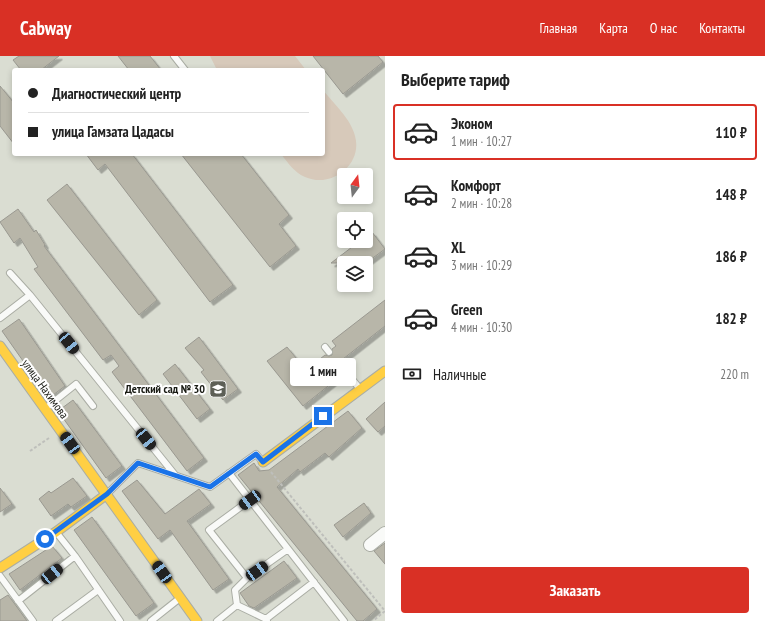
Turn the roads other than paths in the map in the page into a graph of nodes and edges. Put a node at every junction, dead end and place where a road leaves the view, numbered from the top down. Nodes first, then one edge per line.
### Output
1 (174, 56) edge
2 (183, 68) edge
3 (10, 273) dead end
4 (30, 295) junction
5 (0, 318) edge
6 (0, 346) edge
7 (385, 371) edge
8 (346, 372) dead end
9 (360, 389) junction
10 (92, 406) dead end
11 (45, 409) junction
12 (263, 462) joint
13 (229, 473) junction
14 (175, 475) junction
15 (107, 494) junction
16 (250, 500) junction
17 (56, 532) junction
18 (385, 533) edge
19 (370, 545) dead end
20 (288, 549) junction
21 (75, 556) junction
22 (0, 568) edge
23 (0, 576) edge
24 (247, 578) junction
25 (314, 582) junction
26 (98, 590) junction
27 (181, 598) junction
28 (18, 601) junction
29 (237, 605) junction
30 (266, 620) edge
31 (33, 621) edge
32 (56, 621) edge
33 (120, 621) edge
34 (151, 621) edge
35 (198, 621) edge
36 (217, 621) edge
37 (344, 621) edge

1 - 2 lane
3 - 4 lane
4 - 5 lane
4 - 14 lane
6 - 11 street, улица Нахимова
7 - 9 street
8 - 9 lane
9 - 12 street
10 - 11 lane
11 - 15 street, улица Нахимова
12 - 13 lane
13 - 14 lane
13 - 16 lane
14 - 15 lane
15 - 17 street
15 - 27 street, улица Нахимова
16 - 20 lane
16 - 24 lane
17 - 21 lane
17 - 22 street
18 - 19 street
20 - 24 lane
20 - 25 lane
21 - 26 lane
21 - 28 lane
23 - 28 lane
24 - 29 lane
25 - 30 lane
25 - 37 lane
26 - 32 lane
26 - 33 lane
27 - 34 lane
27 - 35 street, улица Нахимова
28 - 31 lane
29 - 30 lane
29 - 36 lane

